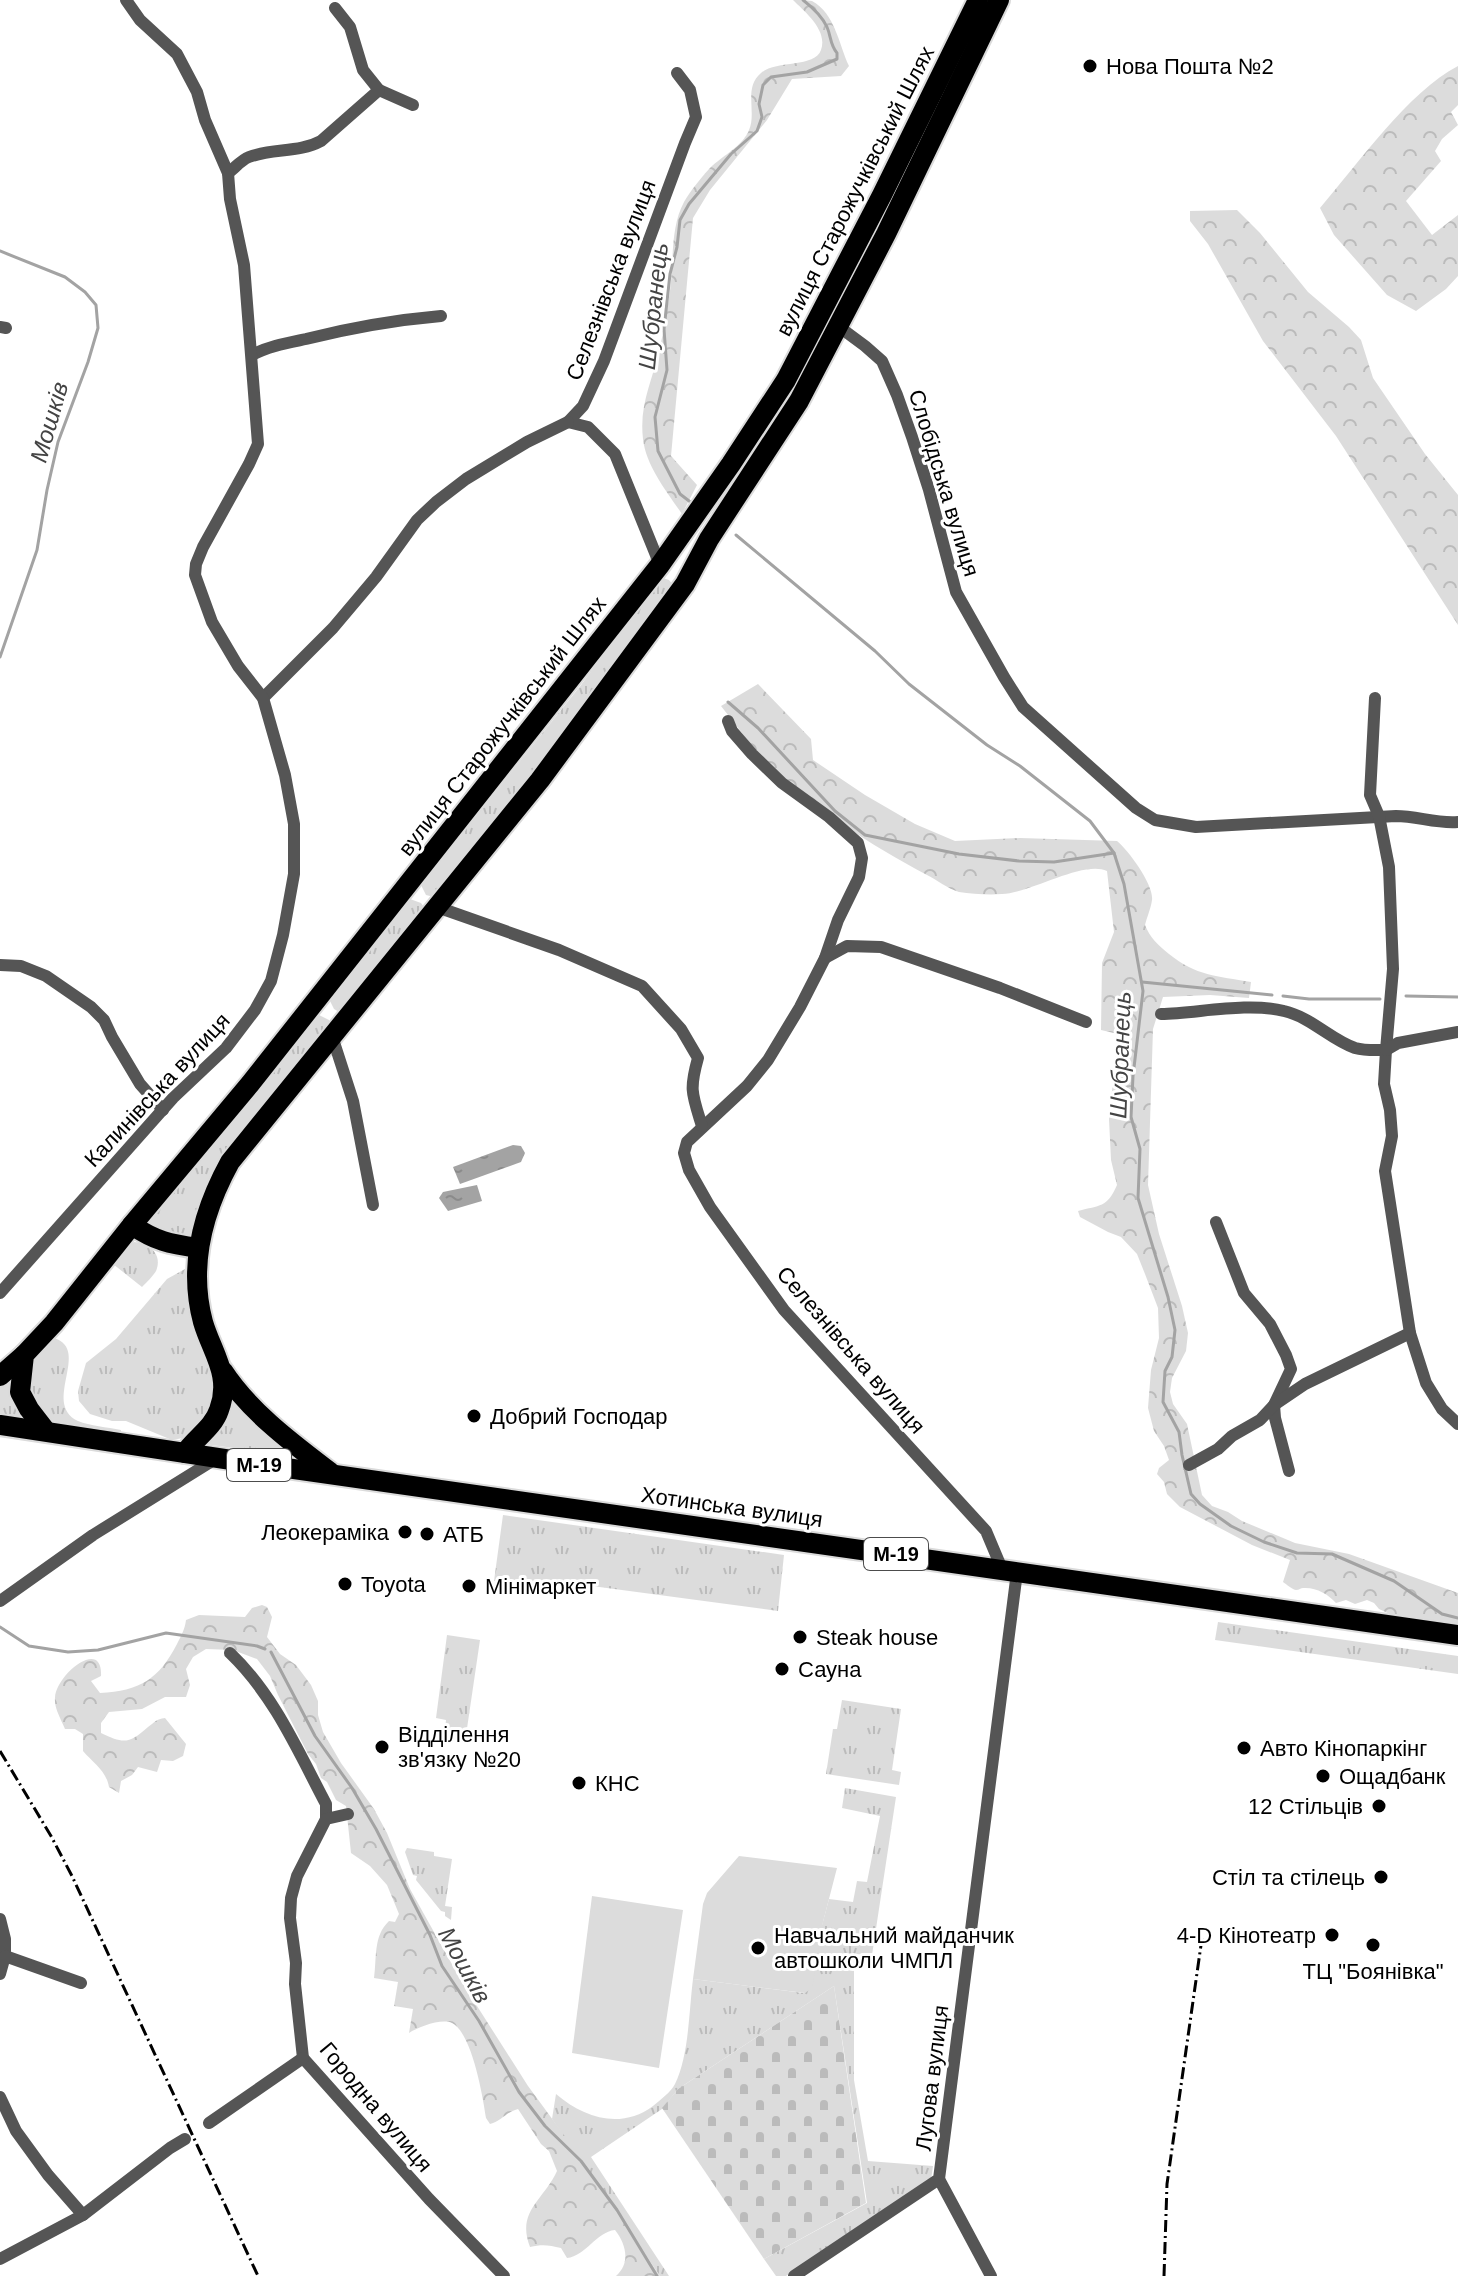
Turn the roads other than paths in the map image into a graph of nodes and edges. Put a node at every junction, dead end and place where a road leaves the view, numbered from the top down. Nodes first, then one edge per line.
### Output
1 (126, 0) edge
2 (978, 0) edge
3 (999, 0) edge
4 (335, 8) dead end
5 (677, 73) dead end
6 (379, 90) junction
7 (413, 105) dead end
8 (228, 173) junction
9 (441, 316) dead end
10 (838, 326) junction
11 (252, 355) junction
12 (780, 390) junction
13 (799, 401) junction
14 (568, 422) junction
15 (660, 565) junction
16 (685, 584) junction
17 (263, 698) junction
18 (1375, 698) dead end
19 (728, 721) dead end
20 (1379, 816) junction
21 (1458, 822) edge
22 (407, 885) junction
23 (437, 907) junction
24 (825, 958) junction
25 (0, 965) edge
26 (314, 1002) junction
27 (1161, 1014) dead end
28 (1086, 1022) dead end
29 (337, 1030) junction
30 (1458, 1032) edge
31 (1386, 1050) junction
32 (163, 1110) junction
33 (702, 1126) junction
34 (373, 1205) dead end
35 (1216, 1222) dead end
36 (132, 1225) junction
37 (198, 1248) junction
38 (0, 1293) edge
39 (1410, 1333) junction
40 (24, 1355) junction
41 (223, 1371) junction
42 (0, 1376) edge
43 (1274, 1405) junction
44 (1458, 1424) edge
45 (0, 1425) edge
46 (46, 1431) junction
47 (185, 1453) junction
48 (217, 1458) junction
49 (1189, 1465) dead end
50 (1289, 1471) dead end
51 (333, 1475) junction
52 (1010, 1571) junction
53 (0, 1601) edge
54 (1458, 1635) edge
55 (230, 1653) dead end
56 (348, 1814) dead end
57 (326, 1819) junction
58 (0, 1919) edge
59 (5, 1956) junction
60 (0, 1974) edge
61 (81, 1983) dead end
62 (303, 2058) junction
63 (0, 2097) edge
64 (209, 2123) dead end
65 (185, 2139) dead end
66 (939, 2179) junction
67 (83, 2215) junction
68 (0, 2259) edge
69 (504, 2276) edge
70 (794, 2276) edge
71 (991, 2276) edge

1 - 8 street, Калинівська вулиця
2 - 12 main road, вулиця Старожучківський Шлях
3 - 10 main road, вулиця Старожучківський Шлях
4 - 6 street
5 - 14 street, Селезнівська вулиця
6 - 7 street
6 - 8 street
8 - 11 street, Калинівська вулиця
9 - 11 street
10 - 13 main road, вулиця Старожучківський Шлях
10 - 20 street, Слобідська вулиця
11 - 17 street, Калинівська вулиця
12 - 13 main road
12 - 15 main road, вулиця Старожучківський Шлях
13 - 16 main road, вулиця Старожучківський Шлях
14 - 15 street
14 - 17 street
15 - 16 main road
15 - 22 main road, вулиця Старожучківський Шлях
16 - 23 main road, вулиця Старожучківський Шлях
17 - 32 street, Калинівська вулиця
18 - 20 street
19 - 24 street, Селезнівська вулиця
20 - 21 street, Слобідська вулиця
20 - 31 street
22 - 23 main road
22 - 26 main road, вулиця Старожучківський Шлях
23 - 29 main road, вулиця Старожучківський Шлях
23 - 33 street
24 - 28 street
24 - 33 street, Селезнівська вулиця
25 - 32 street
26 - 29 main road
26 - 36 main road, вулиця Старожучківський Шлях
27 - 31 street
29 - 34 street
29 - 37 main road, вулиця Старожучківський Шлях
30 - 31 street
31 - 39 street
32 - 38 street, Калинівська вулиця
33 - 52 street, Селезнівська вулиця
35 - 43 street
36 - 37 main road
36 - 40 main road, вулиця Старожучківський Шлях
37 - 41 main road, вулиця Старожучківський Шлях
39 - 43 street
39 - 44 street
40 - 42 main road, вулиця Старожучківський Шлях
40 - 46 main road
41 - 47 main road, вулиця Старожучківський Шлях
41 - 51 main road
43 - 49 street
43 - 50 street
45 - 46 main road, Хотинська вулиця / М-19
46 - 47 main road, Хотинська вулиця / М-19
47 - 48 main road, Хотинська вулиця / М-19
48 - 51 main road, Хотинська вулиця / М-19
48 - 53 street
51 - 52 main road, Хотинська вулиця / М-19
52 - 54 main road, Хотинська вулиця / М-19
52 - 66 street, Лугова вулиця
55 - 57 street
56 - 57 street
57 - 62 street, Городна вулиця
58 - 59 street
59 - 60 street
59 - 61 street
62 - 64 street
62 - 69 street, Городна вулиця
63 - 67 street
65 - 67 street
66 - 70 street, Лугова вулиця
66 - 71 street
67 - 68 street

